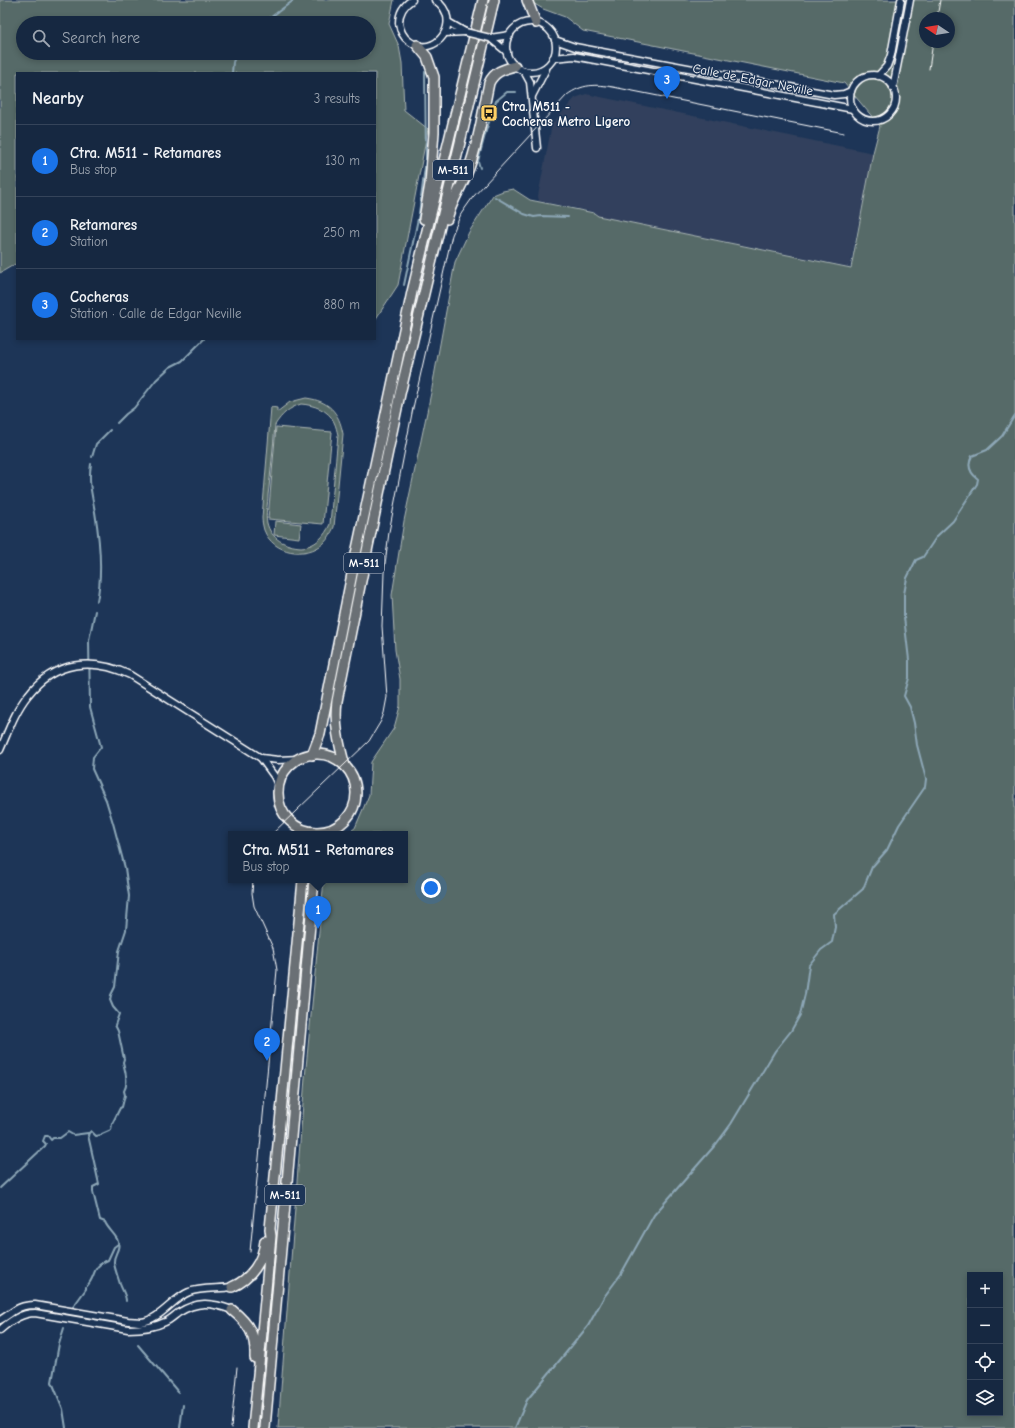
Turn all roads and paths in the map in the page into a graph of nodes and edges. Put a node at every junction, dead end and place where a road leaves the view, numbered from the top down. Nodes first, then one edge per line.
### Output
1 (412, 0) edge
2 (435, 0) edge
3 (483, 0) edge
4 (494, 0) edge
5 (527, 0) edge
6 (901, 0) edge
7 (910, 0) edge
8 (448, 22) junction
9 (536, 23) junction
10 (465, 32) junction
11 (445, 33) junction
12 (510, 35) junction
13 (490, 38) junction
14 (555, 40) junction
15 (417, 45) junction
16 (507, 52) junction
17 (553, 58) junction
18 (515, 66) junction
19 (546, 68) junction
20 (524, 71) junction
21 (878, 76) junction
22 (893, 88) junction
23 (851, 91) junction
24 (532, 96) junction
25 (853, 109) junction
26 (537, 148) dead end
27 (436, 248) junction
28 (412, 292) junction
29 (0, 750) edge
30 (312, 754) junction
31 (261, 758) junction
32 (299, 759) junction
33 (345, 766) junction
34 (279, 788) junction
35 (292, 823) junction
36 (295, 831) edge
37 (311, 831) edge
38 (330, 831) edge
39 (303, 883) edge
40 (314, 883) edge
41 (270, 1229) junction
42 (232, 1287) joint
43 (26, 1305) junction
44 (232, 1310) joint
45 (27, 1313) junction
46 (0, 1320) edge
47 (0, 1330) edge
48 (256, 1397) junction
49 (253, 1428) edge
50 (265, 1428) edge

1 - 15 street
2 - 8 street
3 - 28 highway, M-511
4 - 27 highway, M-511
5 - 9 highway
6 - 21 street
7 - 22 street
8 - 10 street
8 - 11 street
9 - 12 street
9 - 14 street
10 - 11 street
10 - 13 street, bridge
11 - 15 street
12 - 13 street
12 - 16 street
13 - 16 street
14 - 17 street
14 - 23 street, Calle de Edgar Neville
15 - 28 highway
16 - 18 street
17 - 19 street
17 - 25 street, Calle de Edgar Neville
18 - 20 street
18 - 27 highway
19 - 20 street
19 - 24 street
20 - 24 street
21 - 22 street
21 - 23 street
22 - 25 street
23 - 25 street
24 - 26 street
27 - 33 highway, M-511
28 - 30 highway, M-511
29 - 31 street
30 - 32 highway, M-511
30 - 33 highway, M-511
31 - 32 street
31 - 34 street
32 - 34 highway, M-511
33 - 38 highway, M-511
34 - 35 highway, M-511
35 - 36 highway, M-511
35 - 37 highway, M-511
39 - 41 highway, M-511
40 - 50 highway, M-511
41 - 42 highway
41 - 48 highway, M-511
42 - 43 street
43 - 45 street
43 - 46 street
44 - 45 street
44 - 48 highway
45 - 47 street
48 - 49 highway, M-511

